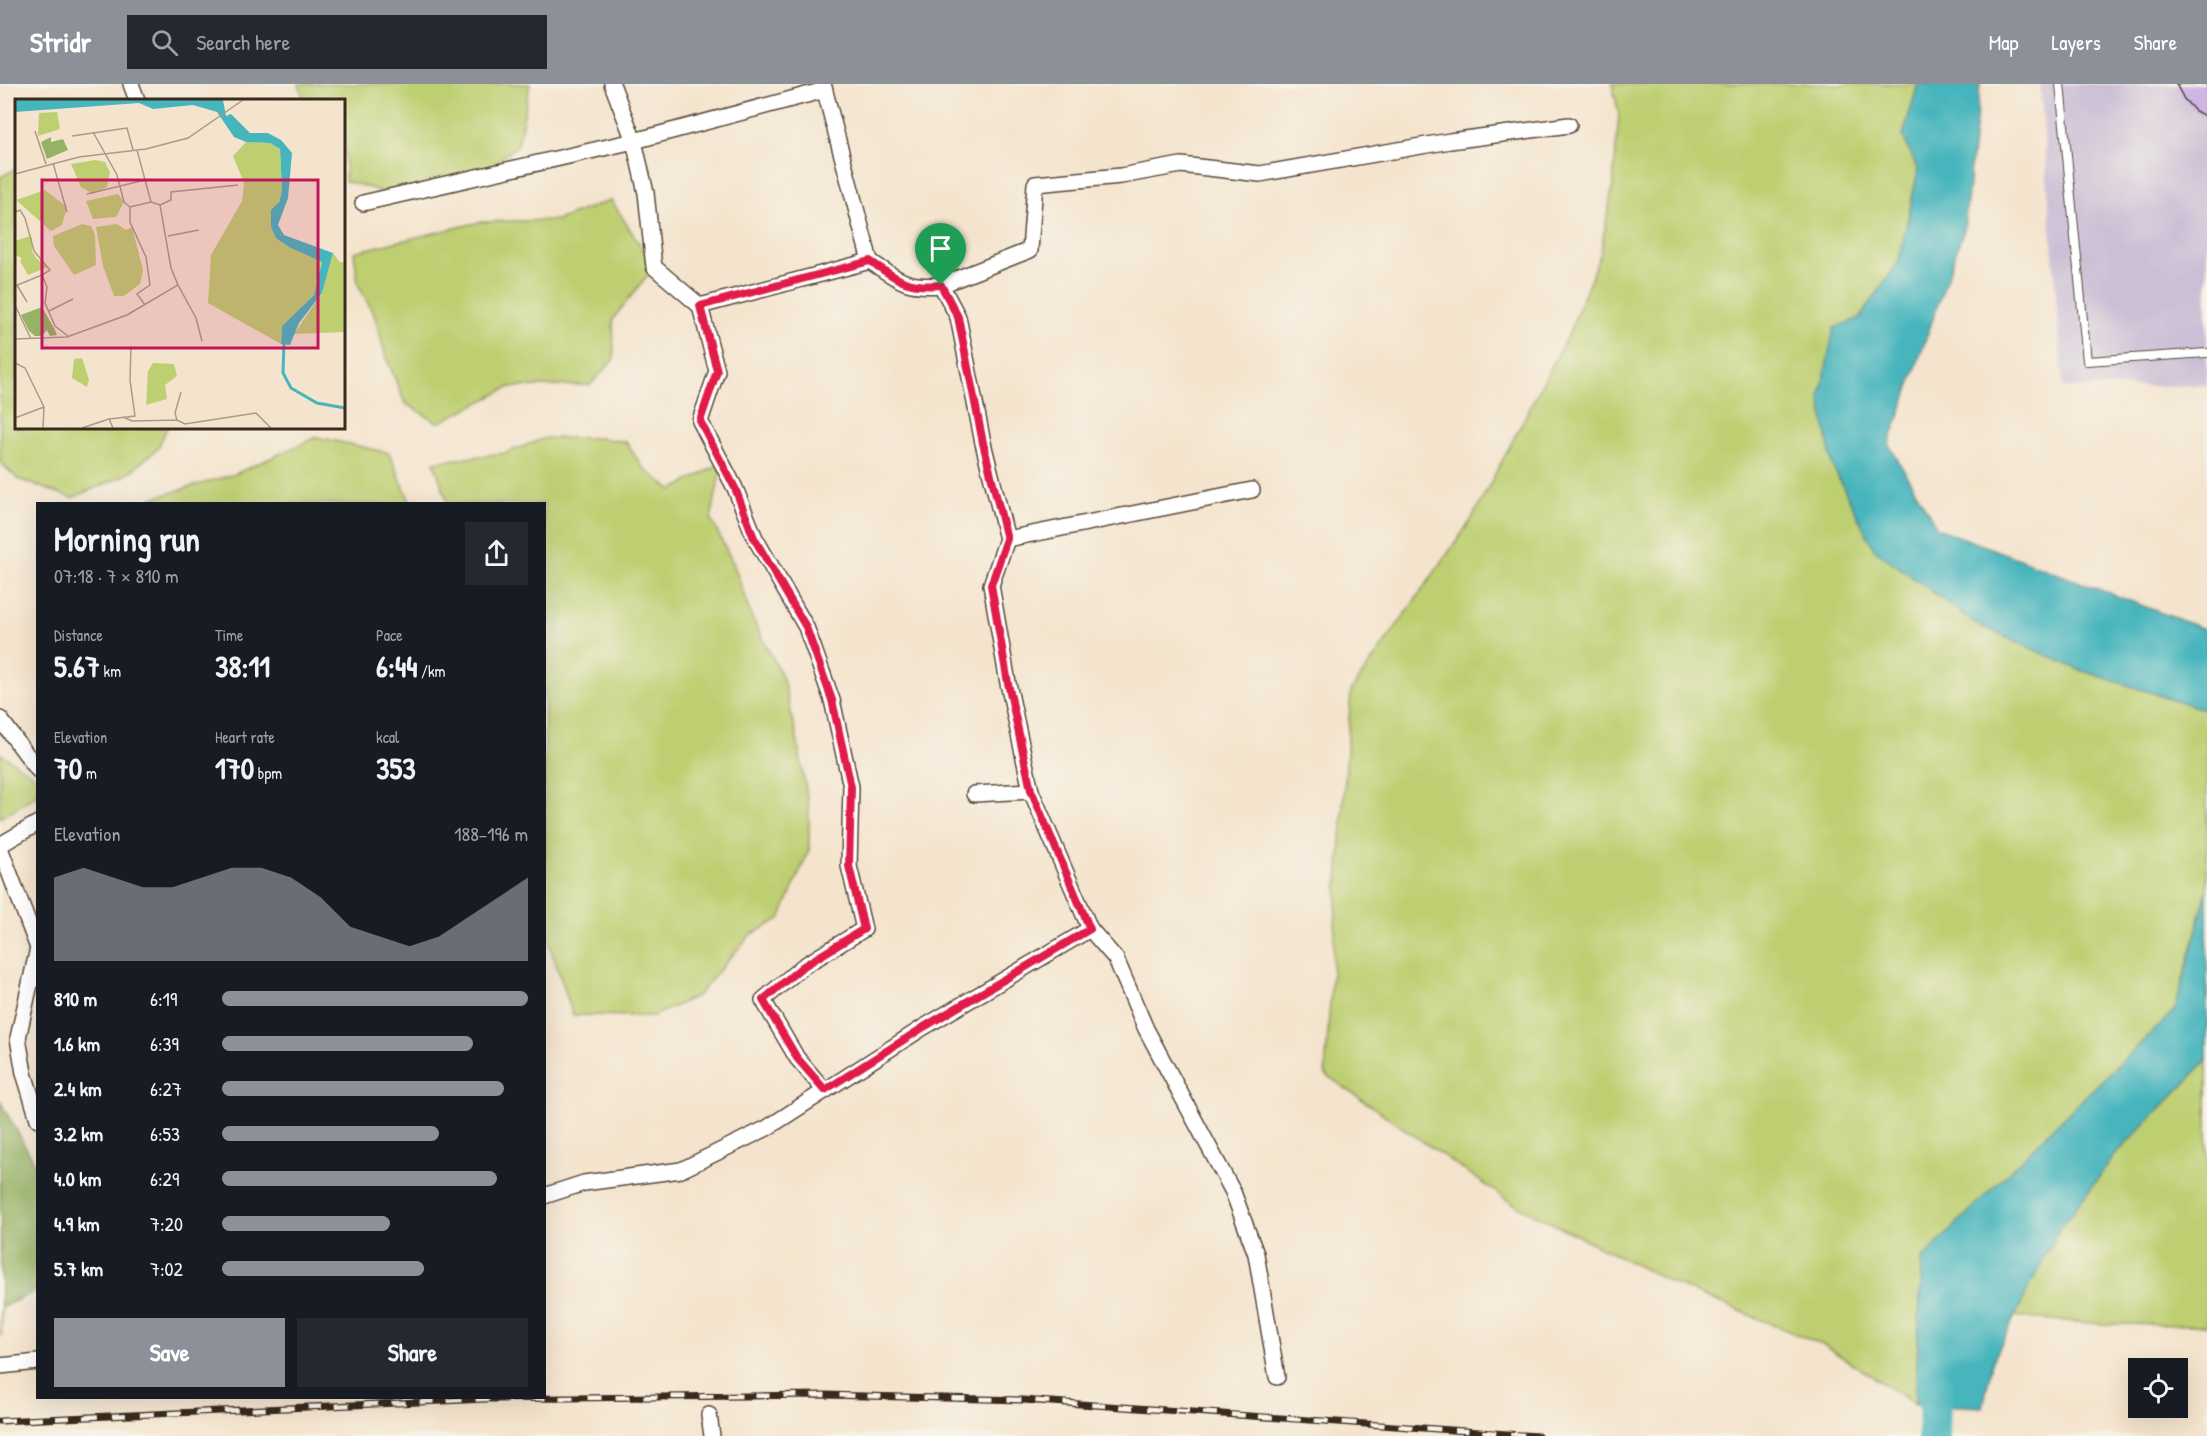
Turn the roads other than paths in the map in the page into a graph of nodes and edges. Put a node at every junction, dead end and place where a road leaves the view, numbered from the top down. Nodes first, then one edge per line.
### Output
1 (131, 84) edge
2 (612, 84) edge
3 (2060, 84) edge
4 (824, 87) edge
5 (137, 99) edge
6 (1569, 125) dead end
7 (634, 141) junction
8 (363, 203) dead end
9 (870, 261) junction
10 (941, 285) junction
11 (700, 306) junction
12 (2207, 353) edge
13 (1252, 490) dead end
14 (1007, 539) junction
15 (0, 719) edge
16 (36, 767) edge
17 (1031, 790) junction
18 (974, 794) dead end
19 (36, 824) edge
20 (0, 846) edge
21 (1090, 929) junction
22 (36, 943) edge
23 (36, 957) edge
24 (825, 1090) junction
25 (36, 1112) edge
26 (546, 1195) edge
27 (36, 1362) edge
28 (0, 1366) edge
29 (1277, 1377) dead end
30 (708, 1415) dead end
31 (712, 1436) edge

1 - 5 street
2 - 7 street
3 - 12 lane
4 - 7 street
4 - 9 street
6 - 10 street
7 - 8 street
7 - 11 street
9 - 10 street
9 - 11 street
10 - 14 street
11 - 24 street
13 - 14 street
14 - 17 street
15 - 16 street
17 - 18 street
17 - 21 street
19 - 20 street
20 - 22 street
21 - 24 street
21 - 29 street
23 - 25 street
24 - 26 street
27 - 28 street
30 - 31 street

